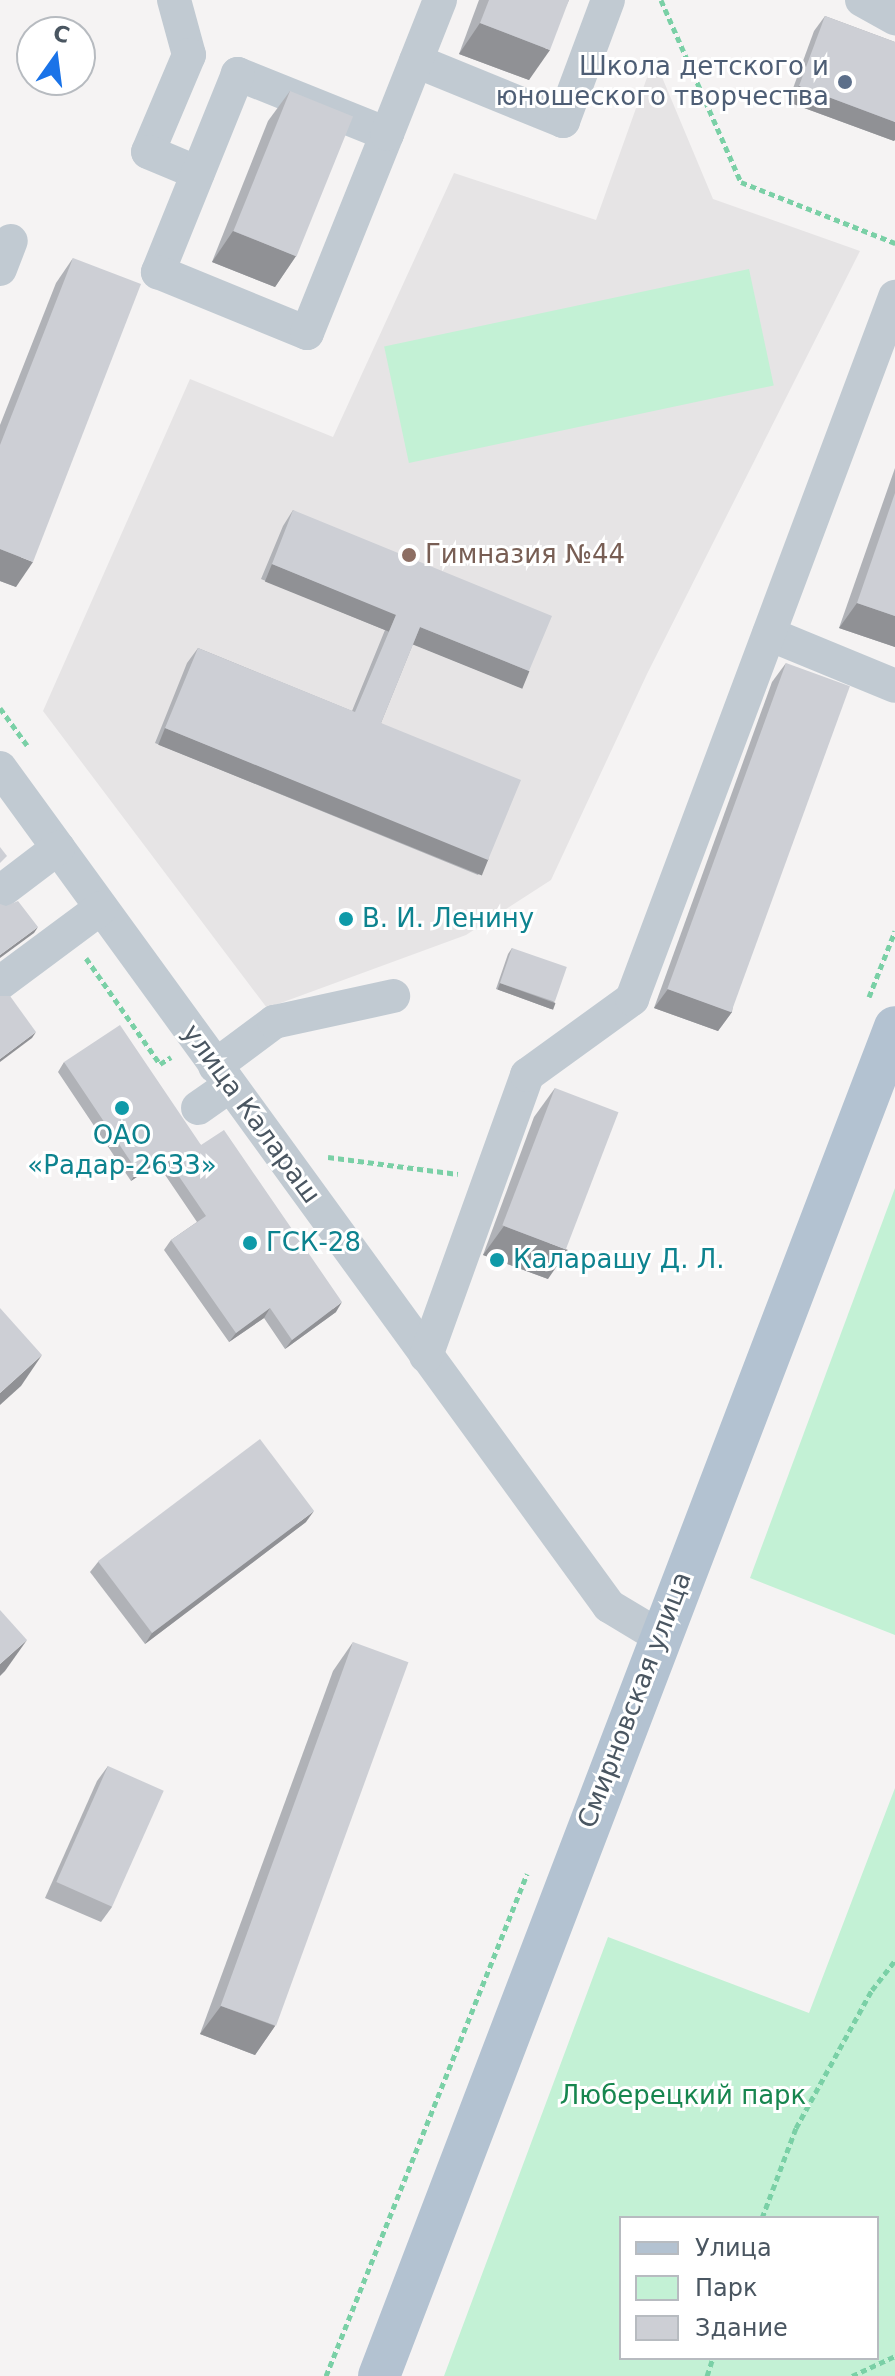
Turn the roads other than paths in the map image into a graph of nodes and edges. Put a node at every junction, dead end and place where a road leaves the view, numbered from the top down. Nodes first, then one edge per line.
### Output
1 (174, 0) edge
2 (440, 0) edge
3 (608, 0) edge
4 (862, 0) edge
5 (895, 18) edge
6 (416, 61) junction
7 (387, 134) junction
8 (198, 173) junction
9 (895, 297) edge
10 (769, 634) junction
11 (895, 686) edge
12 (4, 783) edge
13 (58, 848) junction
14 (0, 892) edge
15 (101, 908) junction
16 (0, 983) edge
17 (393, 996) dead end
18 (895, 1027) edge
19 (214, 1064) junction
20 (886, 1069) edge
21 (198, 1108) dead end
22 (426, 1356) junction
23 (659, 1636) junction
24 (379, 2376) edge

1 - 8 street
2 - 6 street
3 - 6 street
4 - 5 street
6 - 7 street
7 - 8 street
7 - 8 street
9 - 10 street
10 - 11 street
10 - 22 street
12 - 13 street, улица Калараш
13 - 14 street
13 - 15 street, улица Калараш
15 - 16 street
15 - 19 street, улица Калараш
17 - 19 street
18 - 20 main road, Смирновская улица
19 - 21 street
19 - 22 street, улица Калараш
20 - 23 main road, Смирновская улица
22 - 23 street, улица Калараш
23 - 24 main road, Смирновская улица

